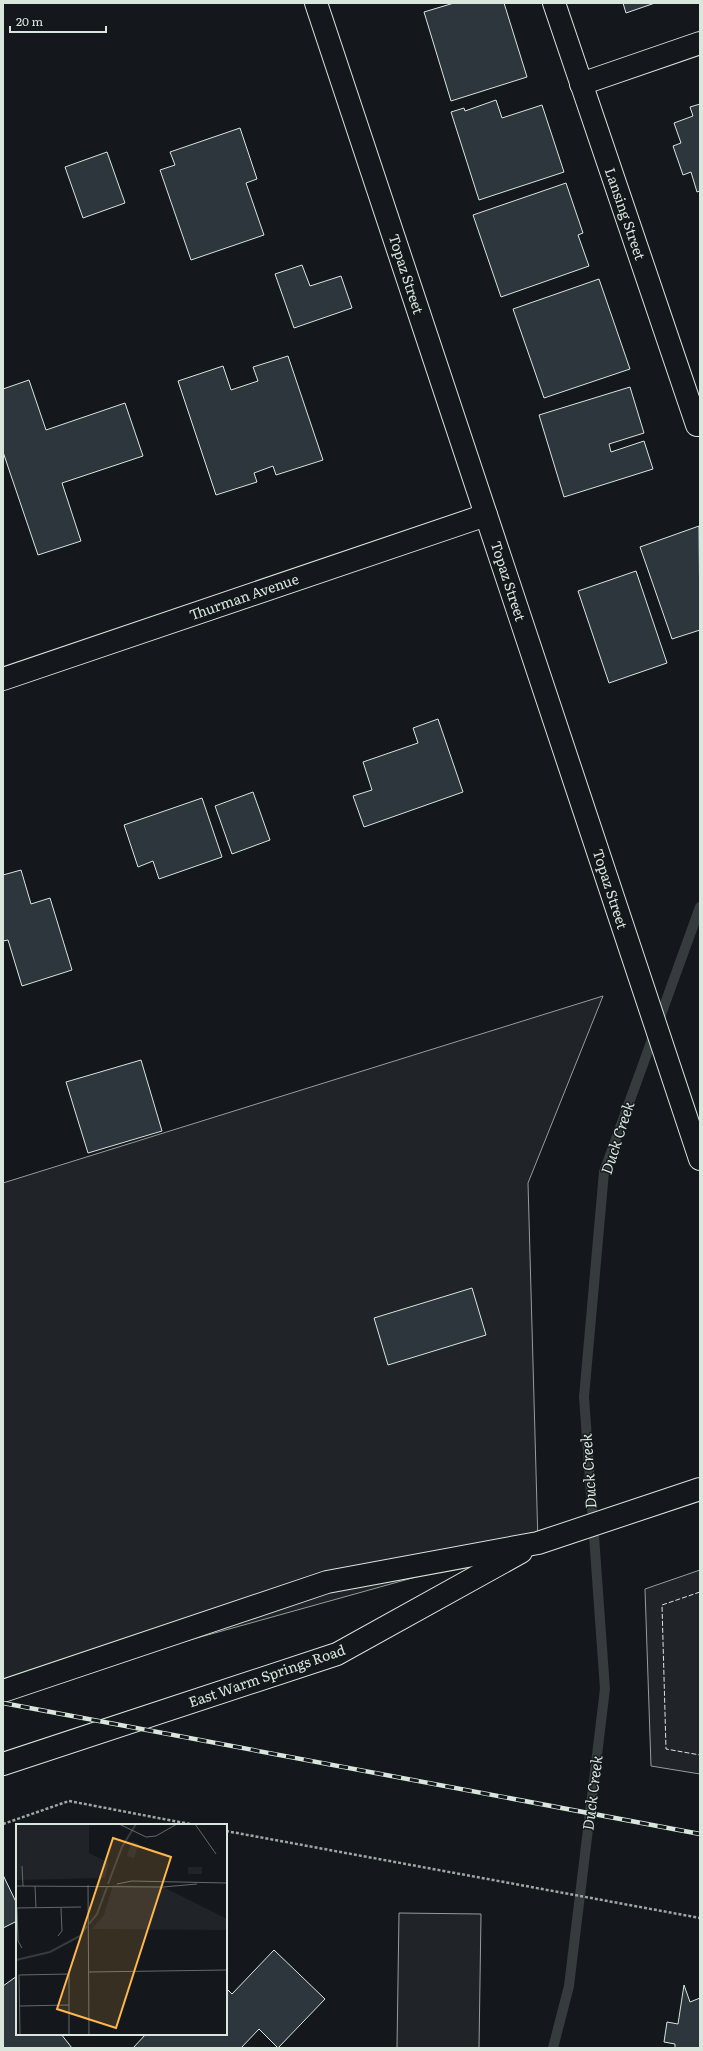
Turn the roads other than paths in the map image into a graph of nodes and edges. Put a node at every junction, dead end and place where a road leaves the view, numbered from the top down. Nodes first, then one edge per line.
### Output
1 (316, 3) edge
2 (554, 3) edge
3 (700, 43) edge
4 (581, 84) junction
5 (699, 425) edge
6 (486, 515) junction
7 (3, 679) edge
8 (700, 1159) edge
9 (700, 1489) edge
10 (538, 1543) junction
11 (3, 1691) edge
12 (3, 1764) edge

1 - 6 street, Topaz Street
2 - 4 street, Lansing Street
3 - 4 street
4 - 5 street, Lansing Street
6 - 7 street, Thurman Avenue
6 - 8 street, Topaz Street
9 - 10 street, East Warm Springs Road
10 - 11 street, East Warm Springs Road
10 - 12 street, East Warm Springs Road

